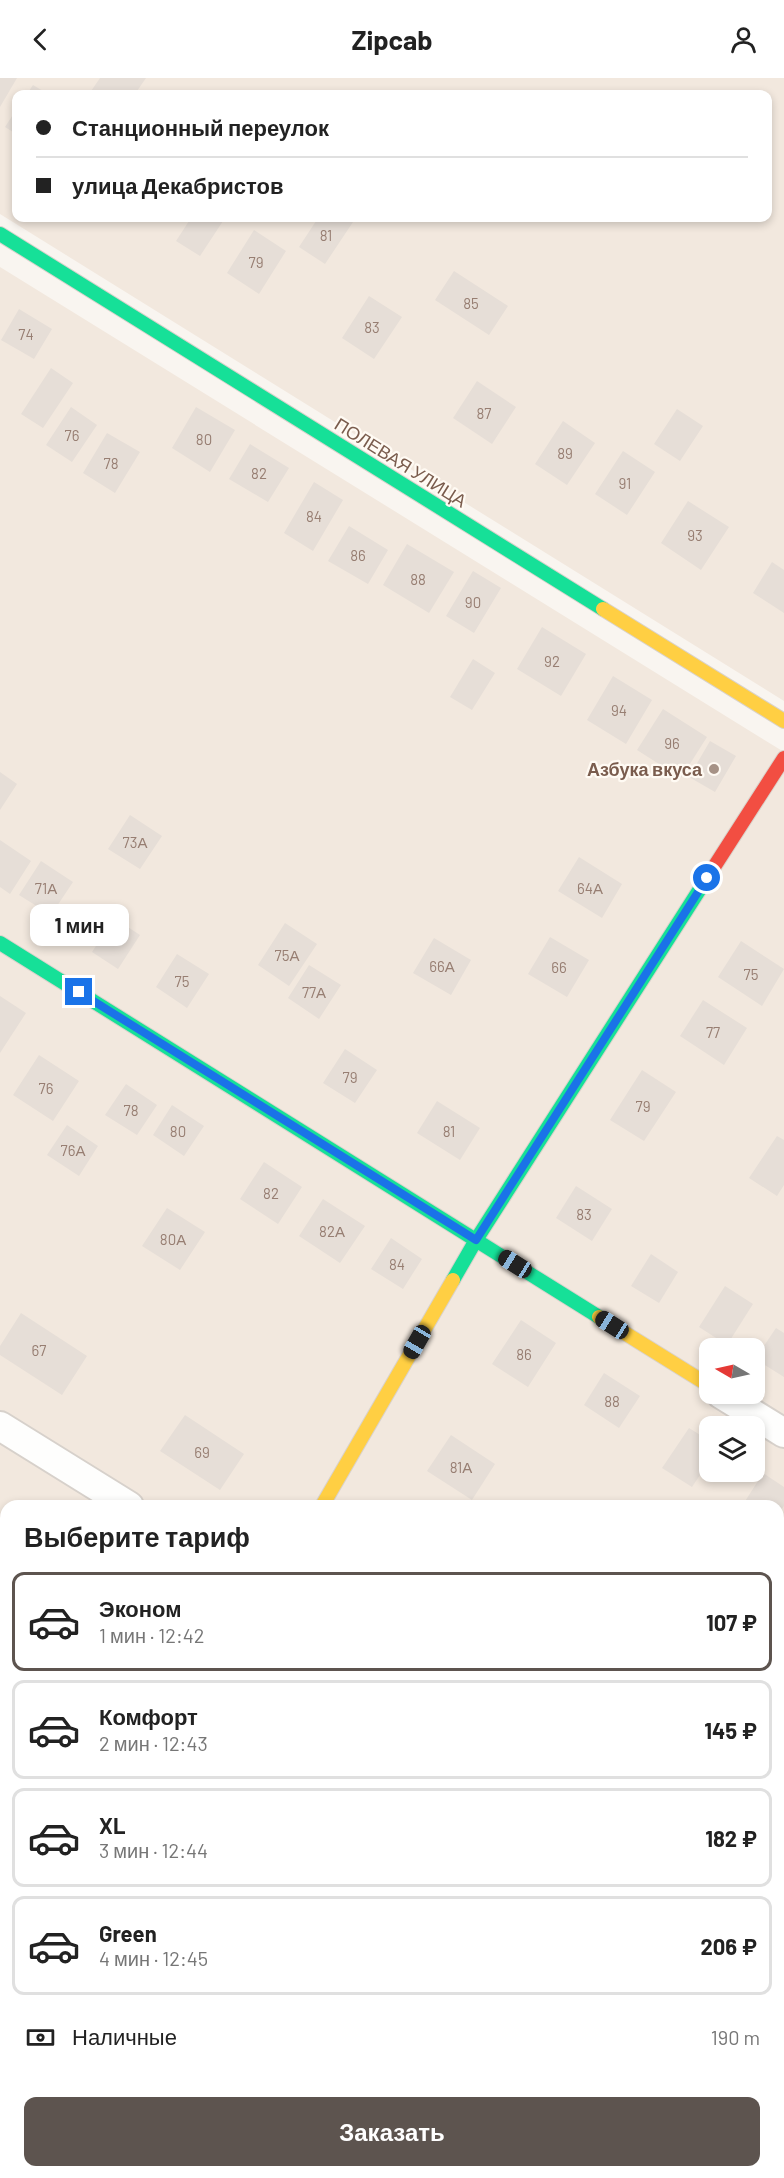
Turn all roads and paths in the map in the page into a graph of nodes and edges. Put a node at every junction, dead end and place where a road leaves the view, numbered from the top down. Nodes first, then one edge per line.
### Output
1 (0, 234) edge
2 (784, 721) edge
3 (784, 758) edge
4 (0, 943) edge
5 (476, 1240) junction
6 (699, 1379) edge
7 (737, 1404) edge
8 (0, 1426) edge
9 (784, 1433) edge
10 (119, 1500) edge
11 (325, 1500) edge

1 - 2 street, ПОЛЕВАЯ УЛИЦА
3 - 5 street
4 - 5 street
5 - 6 street
5 - 11 street
7 - 9 street
8 - 10 street

